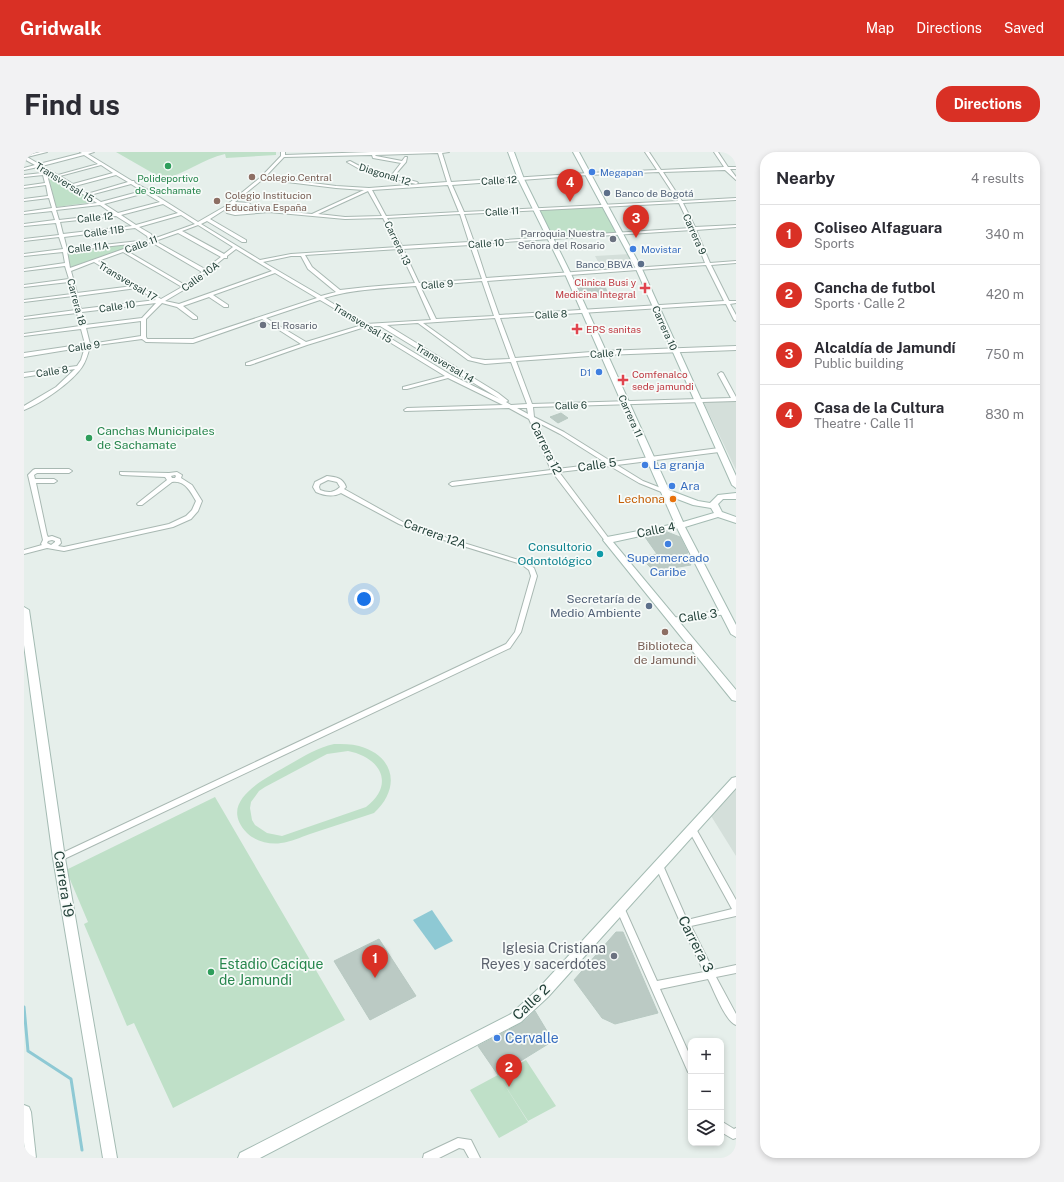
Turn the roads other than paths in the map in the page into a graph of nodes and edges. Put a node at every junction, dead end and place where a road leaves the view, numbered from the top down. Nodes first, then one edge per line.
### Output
1 (45, 152) edge
2 (92, 152) edge
3 (373, 152) edge
4 (411, 152) edge
5 (440, 152) edge
6 (447, 152) edge
7 (510, 152) edge
8 (576, 152) edge
9 (647, 152) edge
10 (716, 152) edge
11 (84, 153) edge
12 (339, 153) edge
13 (283, 154) edge
14 (24, 157) edge
15 (349, 162) dead end
16 (404, 162) junction
17 (102, 164) junction
18 (38, 166) junction
19 (43, 168) junction
20 (736, 168) edge
21 (24, 169) edge
22 (727, 169) junction
23 (660, 171) junction
24 (117, 173) junction
25 (45, 174) junction
26 (588, 174) junction
27 (24, 176) edge
28 (57, 176) junction
29 (392, 177) junction
30 (262, 178) junction
31 (520, 179) junction
32 (736, 179) edge
33 (133, 182) junction
34 (449, 183) junction
35 (47, 184) junction
36 (422, 185) junction
37 (71, 186) junction
38 (24, 187) edge
39 (369, 189) junction
40 (147, 192) junction
41 (87, 195) junction
42 (50, 197) junction
43 (240, 197) junction
44 (736, 199) edge
45 (24, 200) edge
46 (680, 201) junction
47 (164, 202) junction
48 (244, 203) junction
49 (100, 204) junction
50 (605, 205) junction
51 (250, 206) junction
52 (227, 207) junction
53 (536, 209) junction
54 (53, 210) junction
55 (269, 211) junction
56 (246, 212) junction
57 (24, 213) edge
58 (182, 213) junction
59 (234, 213) junction
60 (462, 213) junction
61 (116, 215) junction
62 (312, 215) junction
63 (212, 216) junction
64 (385, 217) junction
65 (207, 219) junction
66 (57, 221) junction
67 (198, 224) junction
68 (24, 225) edge
69 (736, 226) edge
70 (134, 227) junction
71 (694, 229) junction
72 (178, 231) junction
73 (621, 234) junction
74 (61, 236) junction
75 (549, 238) junction
76 (24, 240) edge
77 (151, 240) junction
78 (244, 241) dead end
79 (472, 244) junction
80 (236, 247) junction
81 (402, 249) junction
82 (65, 250) junction
83 (123, 250) junction
84 (24, 255) edge
85 (302, 255) junction
86 (225, 257) junction
87 (95, 261) junction
88 (260, 261) junction
89 (736, 262) edge
90 (67, 264) junction
91 (708, 264) junction
92 (639, 269) junction
93 (24, 270) edge
94 (69, 270) junction
95 (275, 271) junction
96 (206, 272) junction
97 (568, 274) junction
98 (71, 280) junction
99 (486, 281) junction
100 (418, 285) junction
101 (24, 286) edge
102 (136, 286) junction
103 (186, 287) junction
104 (339, 292) junction
105 (74, 295) junction
106 (210, 295) junction
107 (322, 298) junction
108 (24, 301) edge
109 (164, 302) junction
110 (727, 302) junction
111 (736, 302) edge
112 (177, 305) junction
113 (226, 306) dead end
114 (656, 308) junction
115 (79, 312) junction
116 (584, 312) junction
117 (24, 318) edge
118 (195, 318) dead end
119 (263, 318) junction
120 (497, 318) junction
121 (144, 319) junction
122 (736, 320) edge
123 (434, 321) junction
124 (419, 322) junction
125 (380, 324) junction
126 (366, 325) junction
127 (84, 326) junction
128 (24, 335) edge
129 (145, 338) junction
130 (305, 344) junction
131 (88, 346) junction
132 (736, 348) edge
133 (674, 350) junction
134 (604, 353) junction
135 (24, 355) edge
136 (513, 360) junction
137 (248, 364) dead end
138 (80, 368) junction
139 (721, 374) dead end
140 (24, 376) edge
141 (449, 376) junction
142 (405, 388) dead end
143 (735, 399) edge
144 (696, 400) junction
145 (626, 404) junction
146 (508, 405) junction
147 (530, 406) junction
148 (24, 408) edge
149 (407, 410) dead end
150 (531, 416) junction
151 (719, 450) junction
152 (650, 458) junction
153 (610, 464) junction
154 (68, 471) dead end
155 (555, 471) junction
156 (122, 473) dead end
157 (170, 477) junction
158 (54, 480) dead end
159 (32, 481) junction
160 (452, 484) dead end
161 (736, 485) edge
162 (341, 490) dead end
163 (664, 491) junction
164 (736, 496) edge
165 (140, 504) dead end
166 (716, 510) junction
167 (735, 520) edge
168 (680, 525) junction
169 (607, 540) junction
170 (46, 543) junction
171 (24, 552) edge
172 (24, 610) edge
173 (724, 612) junction
174 (672, 620) junction
175 (736, 634) edge
176 (736, 697) edge
177 (736, 781) edge
178 (692, 829) junction
179 (59, 858) junction
180 (659, 865) junction
181 (620, 908) junction
182 (736, 908) edge
183 (736, 912) edge
184 (685, 924) junction
185 (736, 969) edge
186 (711, 974) junction
187 (654, 986) junction
188 (736, 1021) edge
189 (688, 1062) edge
190 (24, 1112) edge
191 (724, 1128) edge
192 (736, 1133) edge
193 (29, 1158) edge
194 (110, 1158) edge
195 (245, 1158) edge
196 (428, 1158) edge
197 (475, 1158) edge

1 - 14 street
2 - 11 street
3 - 4 street
3 - 12 street
3 - 16 street
4 - 5 street
4 - 16 street
5 - 6 street
5 - 34 street, Carrera 12
7 - 31 main road, Carrera 11
8 - 26 main road, Carrera 10
9 - 23 street, Carrera 9
10 - 22 street
11 - 17 street
11 - 18 street
12 - 13 street
13 - 30 street, Calle 11
14 - 18 street, Transversal 15
15 - 29 street, Diagonal 12
16 - 29 street
17 - 24 street
17 - 28 street
18 - 19 street, Transversal 15
18 - 21 street
19 - 25 street, Carrera 18
19 - 28 street, Transversal 15
20 - 22 street, Calle 12
22 - 23 street, Calle 12
22 - 32 street
23 - 26 street, Calle 12
23 - 46 street, Carrera 9
24 - 33 street
24 - 37 street
25 - 27 street
25 - 35 street, Carrera 18
26 - 31 street, Calle 12
26 - 50 main road, Carrera 10
28 - 37 street, Transversal 15
29 - 36 street, Diagonal 12
30 - 39 street, Calle 12
30 - 43 street, Calle 11
31 - 34 street, Calle 12
31 - 53 main road, Carrera 11
33 - 40 street
33 - 41 street
34 - 36 street, Calle 12
34 - 60 street, Carrera 12
35 - 38 street
35 - 42 street, Carrera 18
36 - 39 street, Calle 12
37 - 41 street, Transversal 15
39 - 62 street
39 - 64 street, Carrera 13
40 - 47 street
40 - 49 street
41 - 49 street, Transversal 15
42 - 45 street
42 - 54 street, Carrera 18
43 - 48 street
43 - 52 street, Calle 11
44 - 46 street, Calle 11
46 - 50 street, Calle 11
46 - 71 street, Carrera 9
47 - 58 street
47 - 61 street, Calle 12
48 - 51 street, Calle 11
48 - 52 street
49 - 54 street
49 - 61 street, Transversal 15
50 - 53 street, Calle 11
50 - 73 main road, Carrera 10
51 - 55 street, Calle 11
51 - 56 street
52 - 59 street
52 - 63 street, Calle 11
53 - 60 street, Calle 11
53 - 75 main road, Carrera 11
54 - 57 street
54 - 66 street, Carrera 18
55 - 56 street, Calle 11
55 - 62 street, Calle 11
56 - 59 street, Calle 11
58 - 67 street
58 - 70 street, Calle 11B
59 - 63 street, Calle 11
60 - 64 street, Calle 11
60 - 79 street, Carrera 12
61 - 66 street, Calle 12
61 - 70 street, Transversal 15
62 - 64 street, Calle 11
63 - 65 street, Calle 11
64 - 81 street, Carrera 13
65 - 67 street, Calle 11
65 - 78 street
66 - 68 street, Calle 12
66 - 74 street, Carrera 18
67 - 72 street, Calle 11
67 - 80 street, Transversal 15
69 - 71 street, Calle 10
70 - 74 street, Calle 11B
70 - 77 street, Transversal 15
71 - 73 street, Calle 10
71 - 91 street, Carrera 9
72 - 77 street, Calle 11
72 - 86 street
73 - 75 street, Calle 10
73 - 92 main road, Carrera 10
74 - 76 street, Calle 11B
74 - 82 street, Carrera 18
75 - 79 street, Calle 10
75 - 97 main road, Carrera 11
77 - 82 street, Calle 11A
77 - 83 street, Calle 11
77 - 96 street, Transversal 15
79 - 81 street, Calle 10
79 - 99 street, Carrera 12
80 - 86 street, Calle 10A
80 - 88 street, Transversal 15
81 - 85 street, Calle 10
81 - 100 street, Carrera 13
82 - 84 street, Calle 11A
82 - 90 street, Carrera 18
83 - 87 street, Calle 11
83 - 103 street
85 - 88 street, Calle 10
85 - 104 street
86 - 96 street, Calle 10A
87 - 94 street, Calle 11
87 - 102 street, Transversal 17
88 - 95 street, Transversal 15
89 - 91 street, Calle 9
90 - 93 street
90 - 94 street, Carrera 18
91 - 92 street, Calle 9
91 - 110 street, Carrera 9
92 - 97 street, Calle 9
92 - 114 main road, Carrera 10
94 - 98 street, Carrera 18
95 - 106 street
95 - 107 street, Transversal 15
96 - 103 street, Calle 10A
97 - 99 street, Calle 9
97 - 116 main road, Carrera 11
98 - 101 street
98 - 105 street, Carrera 18
99 - 100 street, Calle 9
99 - 120 street, Carrera 12
100 - 104 street, Calle 9
100 - 123 street, Carrera 13
102 - 105 street
102 - 109 street, Transversal 17
103 - 109 street, Calle 10A
104 - 107 street, Calle 9
105 - 108 street
105 - 115 street, Carrera 18
106 - 112 street
106 - 113 street
107 - 119 street, Calle 9
107 - 126 street, Transversal 15
109 - 112 street
109 - 115 street, Calle 10
109 - 121 street, Transversal 17
110 - 111 street, Calle 8
110 - 114 street, Calle 8
110 - 122 street, Carrera 9
112 - 118 street
114 - 116 street, Calle 8
114 - 133 main road, Carrera 10
115 - 117 street, Calle 10
115 - 127 street, Carrera 18
116 - 120 street, Calle 8
116 - 134 main road, Carrera 11
119 - 129 street, Calle 9
119 - 130 street
120 - 123 street, Calle 8
120 - 136 street, Carrera 12
121 - 127 street
121 - 129 street
123 - 124 street, Calle 8
124 - 125 street, Calle 8
124 - 136 street, Calle 7
125 - 126 street, Calle 8
125 - 146 street, Transversal 14
126 - 130 street, Calle 8
126 - 141 street, Transversal 15
127 - 128 street
127 - 131 street, Carrera 18
129 - 131 street, Calle 9
130 - 137 street, Calle 8
131 - 135 street, Calle 9
131 - 138 street
132 - 133 street, Calle 7
133 - 134 street, Calle 7
133 - 144 main road, Carrera 10
134 - 136 street, Calle 7
134 - 145 main road, Carrera 11
136 - 147 street, Carrera 12
138 - 140 street, Calle 8
138 - 148 street
139 - 143 street
141 - 142 street
141 - 146 street, Transversal 15
143 - 144 street, Calle 6
144 - 145 street, Calle 6
144 - 151 main road, Carrera 10
145 - 147 street, Calle 6
145 - 152 main road, Carrera 11
146 - 147 street, Calle 6
146 - 149 street, Calle 6
146 - 150 street, Transversal 15
147 - 150 street, Carrera 12
150 - 153 street
150 - 155 street, Carrera 12
151 - 152 street, Calle 5
151 - 161 main road, Carrera 10
152 - 153 street, Calle 5
152 - 163 main road, Carrera 11
153 - 155 street, Calle 5
153 - 163 street
154 - 159 street
155 - 160 street, Calle 5
155 - 169 street, Carrera 12
156 - 157 street
157 - 165 street
157 - 170 street
158 - 159 street
159 - 170 street
162 - 179 street, Carrera 12A
163 - 166 main road
163 - 168 main road, Carrera 11
164 - 166 main road, Calle 4
166 - 167 main road
166 - 168 main road, Calle 4
168 - 169 main road, Calle 4
168 - 173 main road, Carrera 11
169 - 174 main road, Carrera 12
170 - 171 street
172 - 179 main road, Carrera 19
173 - 174 street, Calle 3
173 - 175 main road, Carrera 11
174 - 176 main road, Carrera 12
177 - 178 main road, Calle 2
178 - 180 main road, Calle 2
178 - 182 street
179 - 194 main road, Carrera 19
180 - 181 main road, Calle 2
180 - 184 street, Carrera 3
181 - 187 street
181 - 195 main road, Calle 2
183 - 184 street
184 - 186 street, Carrera 3
185 - 186 street
186 - 187 street
186 - 188 street, Carrera 3
187 - 189 street
190 - 193 main road
191 - 192 street
196 - 197 street

